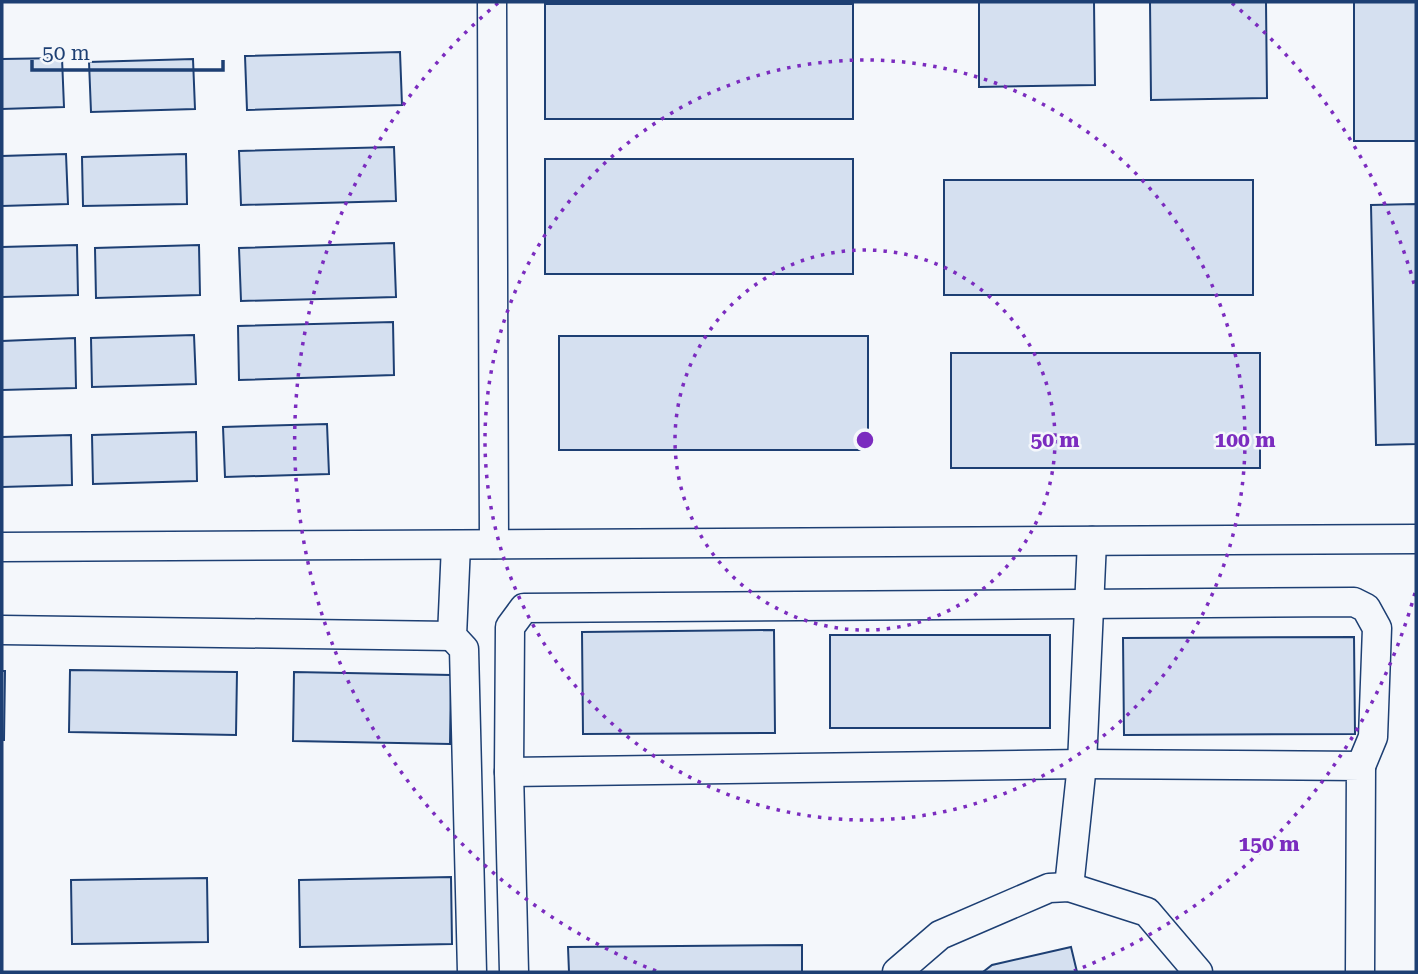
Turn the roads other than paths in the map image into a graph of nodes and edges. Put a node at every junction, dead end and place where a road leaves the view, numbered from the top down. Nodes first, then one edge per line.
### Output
1 (492, 2) edge
2 (1416, 539) edge
3 (1092, 541) junction
4 (494, 544) junction
5 (456, 545) junction
6 (2, 547) edge
7 (1089, 603) junction
8 (2, 630) edge
9 (452, 636) junction
10 (1082, 764) junction
11 (1361, 766) junction
12 (509, 772) junction
13 (1069, 887) junction
14 (472, 972) edge
15 (514, 972) edge
16 (897, 972) edge
17 (1198, 972) edge
18 (1360, 972) edge

1 - 4 street
2 - 3 street
3 - 4 street
3 - 7 street
4 - 5 street
5 - 6 street
5 - 9 street
7 - 10 street
7 - 11 street
7 - 12 street
8 - 9 street
9 - 14 street
10 - 11 street
10 - 12 street
10 - 13 street
11 - 18 street
12 - 15 street
13 - 16 street
13 - 17 street

